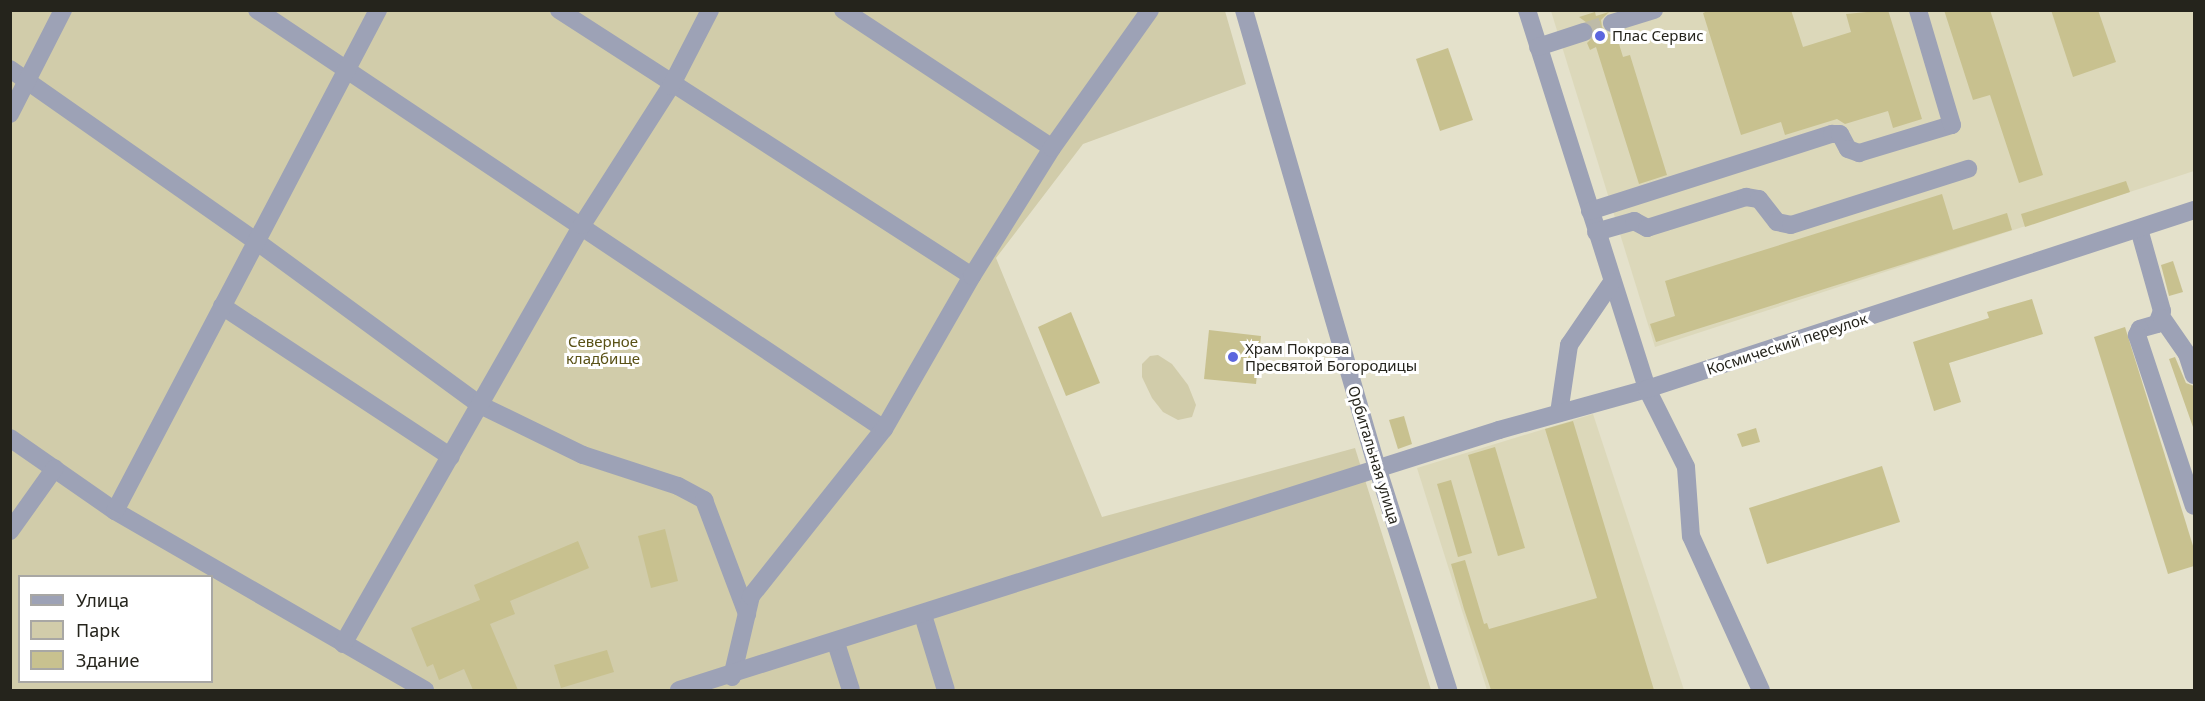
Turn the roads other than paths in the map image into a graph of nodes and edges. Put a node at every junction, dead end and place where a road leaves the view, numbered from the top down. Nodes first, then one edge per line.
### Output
1 (63, 10) edge
2 (257, 10) edge
3 (378, 10) edge
4 (559, 10) edge
5 (710, 10) edge
6 (843, 10) edge
7 (1150, 10) edge
8 (1244, 10) edge
9 (1527, 10) edge
10 (1654, 10) edge
11 (1918, 10) edge
12 (1612, 23) tunnel mouth
13 (1584, 32) tunnel mouth
14 (1538, 47) junction
15 (10, 69) edge
16 (348, 69) junction
17 (28, 80) junction
18 (671, 86) junction
19 (10, 114) edge
20 (1053, 148) junction
21 (1968, 169) dead end
22 (2194, 210) edge
23 (1590, 211) junction
24 (582, 225) junction
25 (2139, 230) junction
26 (1596, 232) junction
27 (256, 241) junction
28 (972, 276) junction
29 (1612, 282) junction
30 (222, 306) junction
31 (2162, 318) junction
32 (2194, 375) edge
33 (1647, 390) junction
34 (480, 405) junction
35 (1559, 413) junction
36 (884, 429) junction
37 (10, 438) edge
38 (450, 457) junction
39 (55, 468) junction
40 (1378, 470) junction
41 (2194, 506) edge
42 (116, 511) junction
43 (10, 531) edge
44 (747, 614) junction
45 (923, 615) junction
46 (836, 643) junction
47 (343, 644) junction
48 (732, 677) junction
49 (425, 690) edge
50 (679, 690) edge
51 (851, 690) edge
52 (946, 690) edge
53 (1448, 690) edge
54 (1761, 690) edge

1 - 17 street
2 - 16 street
3 - 16 street
4 - 18 street
5 - 18 street
6 - 20 street
7 - 20 street
8 - 40 street, Орбитальная улица
9 - 14 street
10 - 12 street
11 - 23 street
13 - 14 street
14 - 23 street
15 - 17 street
16 - 24 street
16 - 27 street
17 - 19 street
17 - 27 street
18 - 24 street
18 - 28 street
20 - 28 street
21 - 26 street
22 - 25 street, Космический переулок
23 - 26 street
24 - 34 street
24 - 36 street
25 - 31 street
25 - 33 street, Космический переулок
26 - 29 street
27 - 30 street
27 - 34 street
28 - 36 street
29 - 33 street
29 - 35 street
30 - 38 street
30 - 42 street
31 - 32 street
31 - 41 street
33 - 35 street, Космический переулок
33 - 54 street
34 - 38 street
34 - 44 street
35 - 40 street, Космический переулок
36 - 44 street
37 - 39 street
38 - 47 street
39 - 42 street
39 - 43 street
40 - 45 street, Космический переулок
40 - 53 street, Орбитальная улица
42 - 47 street
44 - 48 street
45 - 46 street, Космический переулок
45 - 52 street
46 - 48 street, Космический переулок
46 - 51 street
47 - 49 street
48 - 50 street, Космический переулок

